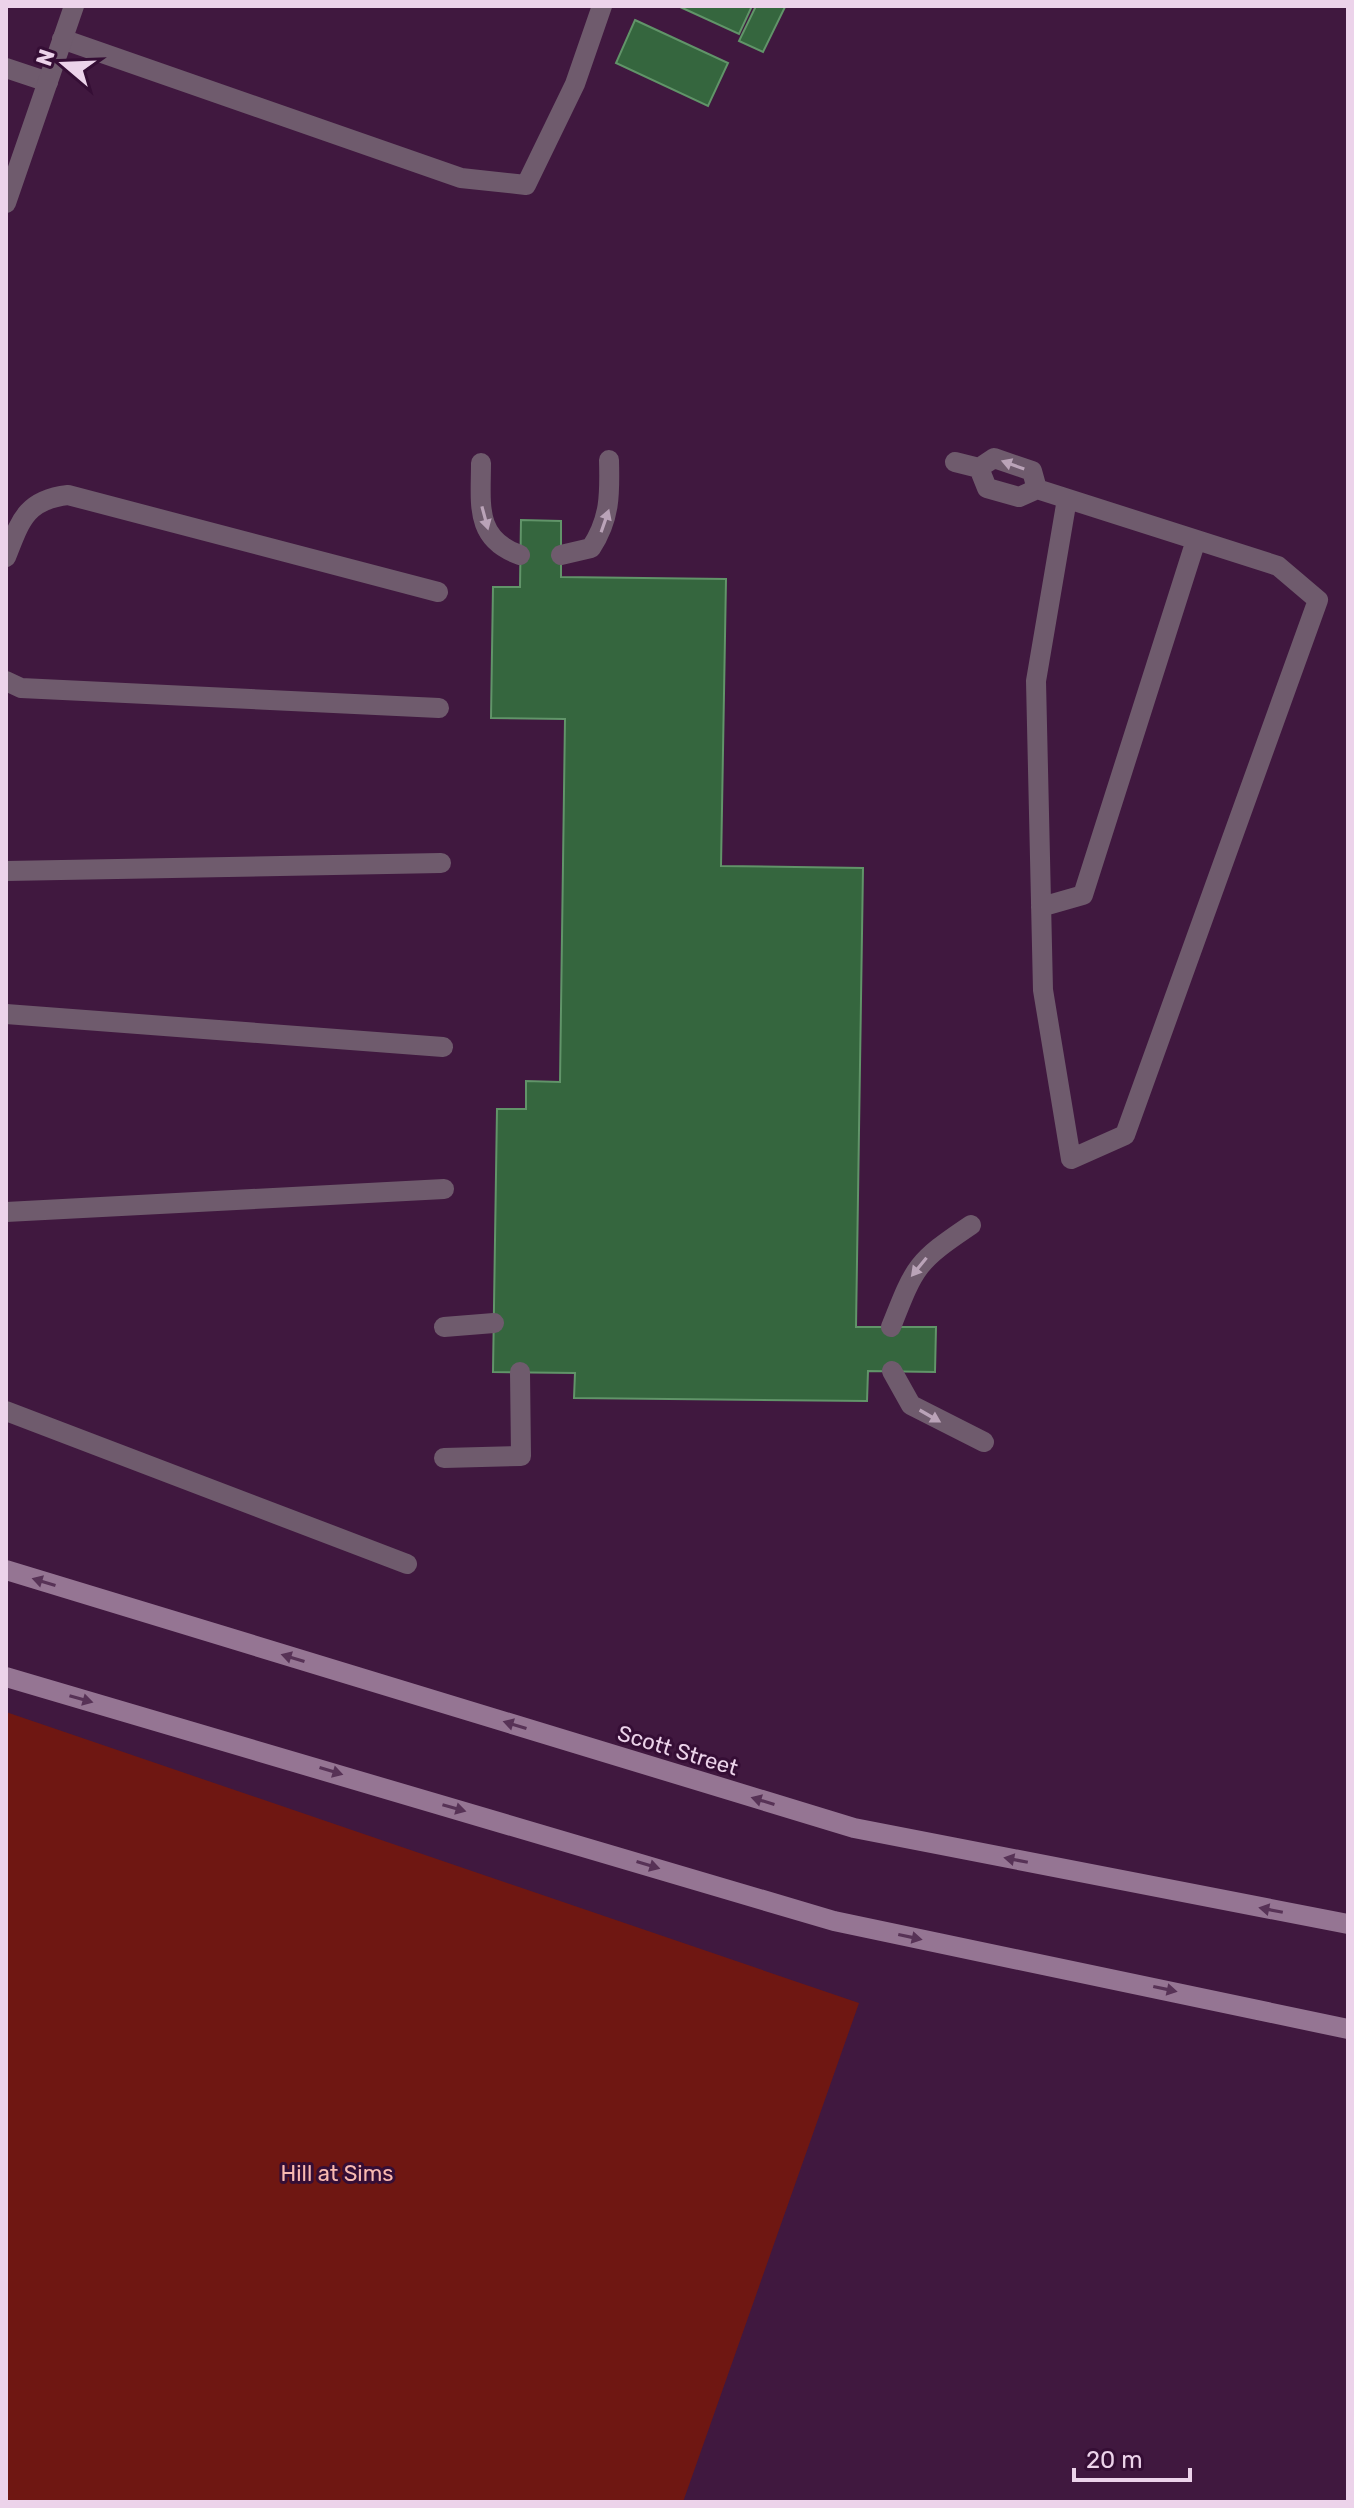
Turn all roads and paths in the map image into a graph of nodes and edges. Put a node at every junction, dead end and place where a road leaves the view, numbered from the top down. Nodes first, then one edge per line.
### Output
1 (74, 6) edge
2 (602, 6) edge
3 (62, 39) junction
4 (6, 68) edge
5 (48, 82) junction
6 (6, 203) edge
7 (609, 460) dead end
8 (955, 462) dead end
9 (481, 463) dead end
10 (979, 468) junction
11 (1037, 489) junction
12 (1067, 499) junction
13 (1196, 540) junction
14 (520, 555) dead end
15 (561, 555) dead end
16 (6, 557) edge
17 (438, 592) dead end
18 (6, 681) edge
19 (439, 708) dead end
20 (441, 863) dead end
21 (6, 871) edge
22 (1041, 907) junction
23 (6, 1014) edge
24 (443, 1047) dead end
25 (444, 1189) dead end
26 (6, 1212) edge
27 (971, 1225) dead end
28 (494, 1323) dead end
29 (444, 1327) dead end
30 (891, 1327) dead end
31 (892, 1371) dead end
32 (520, 1372) dead end
33 (6, 1411) edge
34 (984, 1442) dead end
35 (444, 1458) dead end
36 (407, 1564) dead end
37 (6, 1570) edge
38 (6, 1677) edge
39 (1348, 1924) edge
40 (1348, 2029) edge

1 - 3 street
2 - 3 street
3 - 5 street
4 - 5 street
5 - 6 street
15 -> 7 street
8 - 10 street
9 -> 14 street
10 - 11 street
11 -> 10 street
11 - 12 street
12 - 13 street
12 - 22 street
13 - 22 street
13 - 22 street
16 - 17 street
18 - 19 street
20 - 21 street
23 - 24 street
25 - 26 street
27 -> 30 street
28 - 29 street
31 -> 34 street
32 - 35 street
33 - 36 street
39 -> 37 main road, Scott Street
38 -> 40 main road

